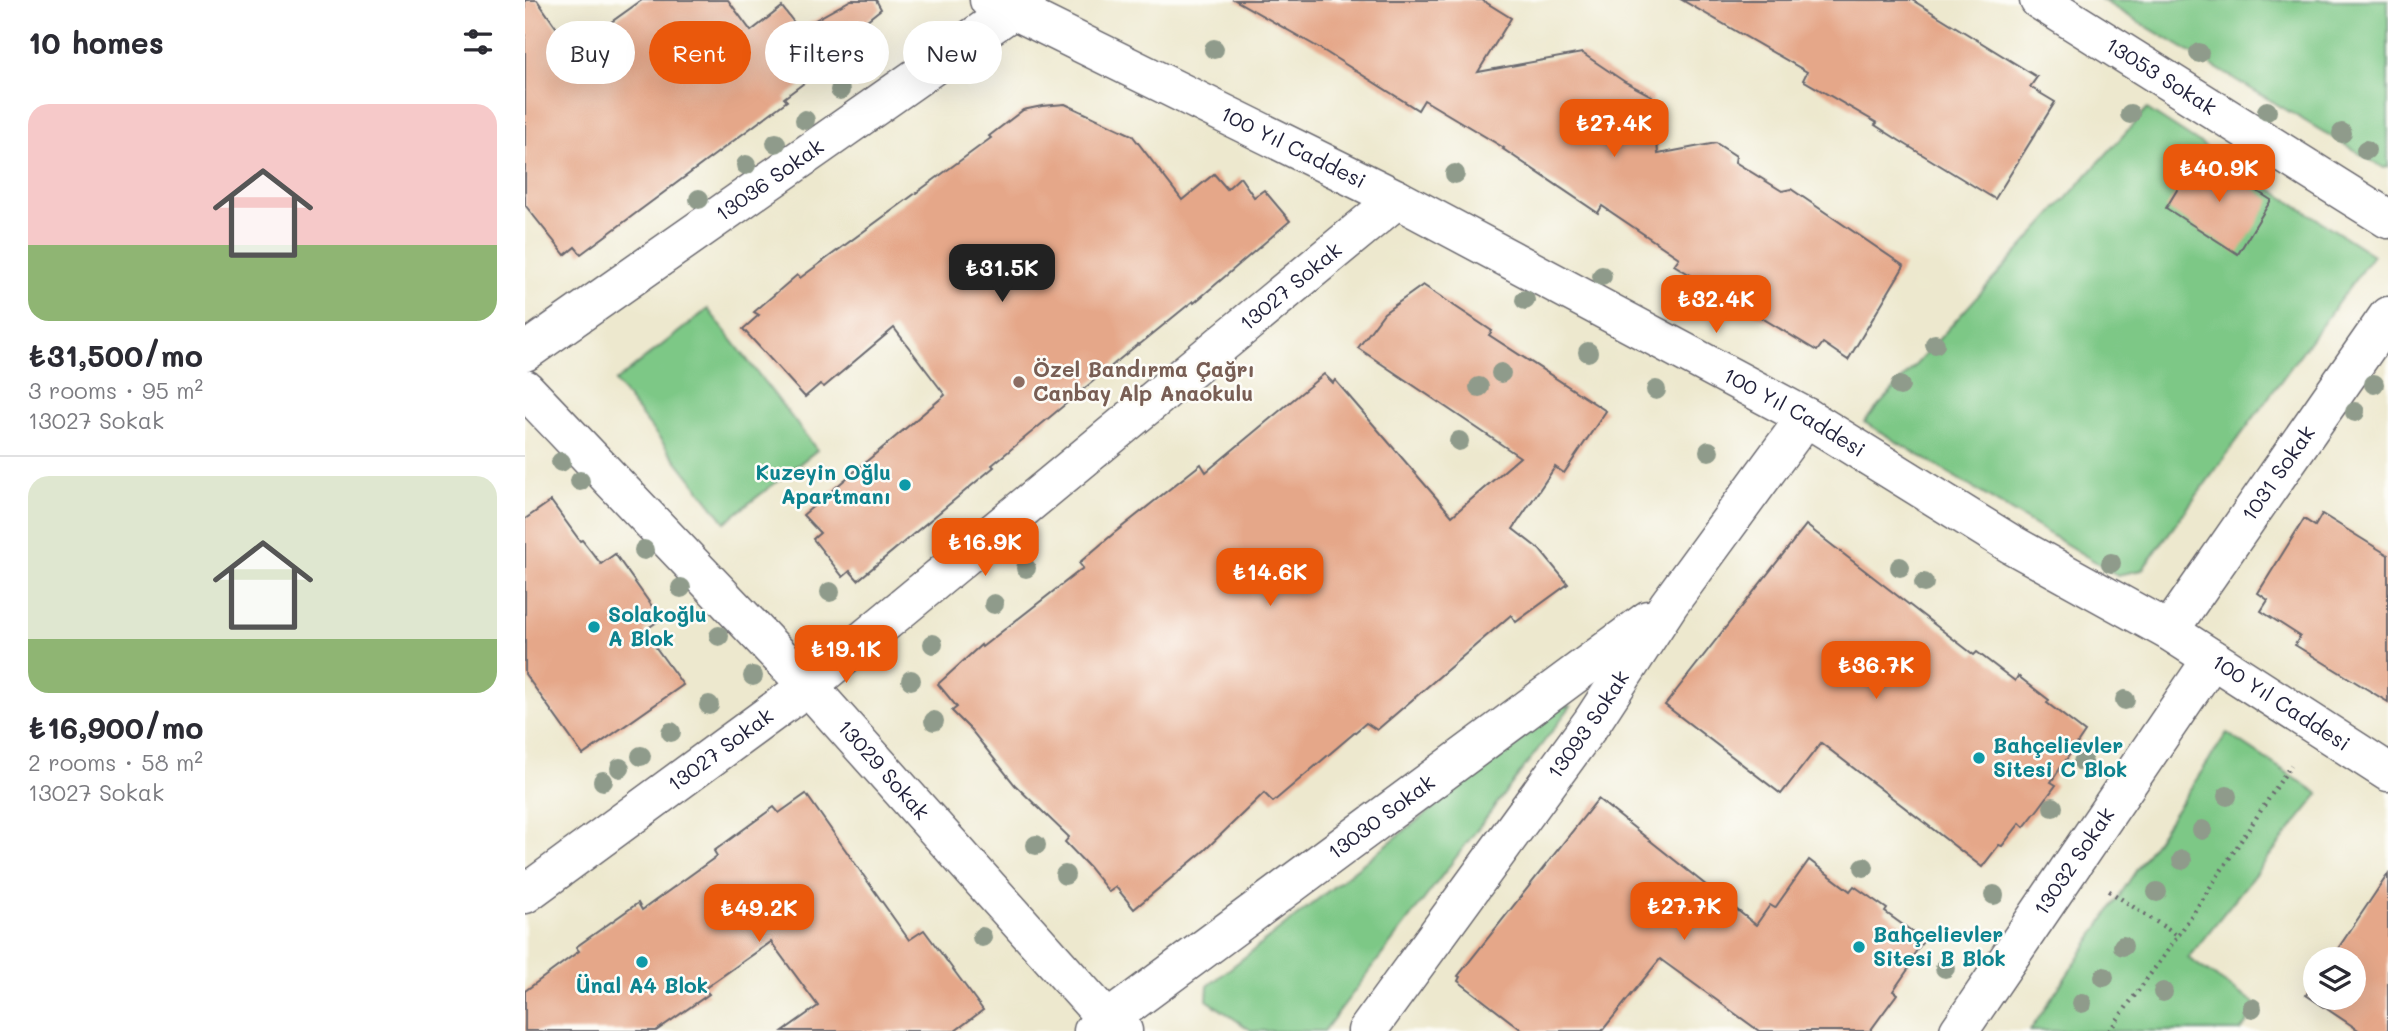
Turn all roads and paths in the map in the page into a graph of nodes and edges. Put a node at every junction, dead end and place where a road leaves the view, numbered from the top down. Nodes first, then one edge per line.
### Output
1 (2039, 0) edge
2 (1010, 3) edge
3 (1397, 200) junction
4 (2388, 219) edge
5 (2388, 316) edge
6 (525, 352) edge
7 (525, 389) edge
8 (1806, 417) junction
9 (1669, 604) junction
10 (2169, 631) junction
11 (2212, 659) junction
12 (808, 687) junction
13 (2316, 725) junction
14 (2388, 772) edge
15 (2071, 866) junction
16 (525, 894) edge
17 (2178, 936) junction
18 (1108, 1028) edge
19 (1367, 1031) edge
20 (1959, 1031) edge
21 (2109, 1031) edge

1 - 4 street, 13053 Sokak
2 - 3 street, 100 Yıl Caddesi
2 - 6 street, 13036 Sokak
3 - 8 street, 100 Yıl Caddesi
3 - 12 street, 13027 Sokak
5 - 10 street, 1031 Sokak
7 - 12 street, 13029 Sokak
8 - 9 street, 13093 Sokak
8 - 10 street, 100 Yıl Caddesi
9 - 18 street, 13030 Sokak
9 - 19 street, 13093 Sokak
10 - 11 street, 100 Yıl Caddesi
11 - 13 street, 100 Yıl Caddesi
11 - 15 street, 13032 Sokak
12 - 16 street, 13027 Sokak
12 - 18 street, 13029 Sokak
13 - 14 street, 100 Yıl Caddesi
13 - 17 path
15 - 17 path
15 - 20 street, 13032 Sokak
17 - 21 path

